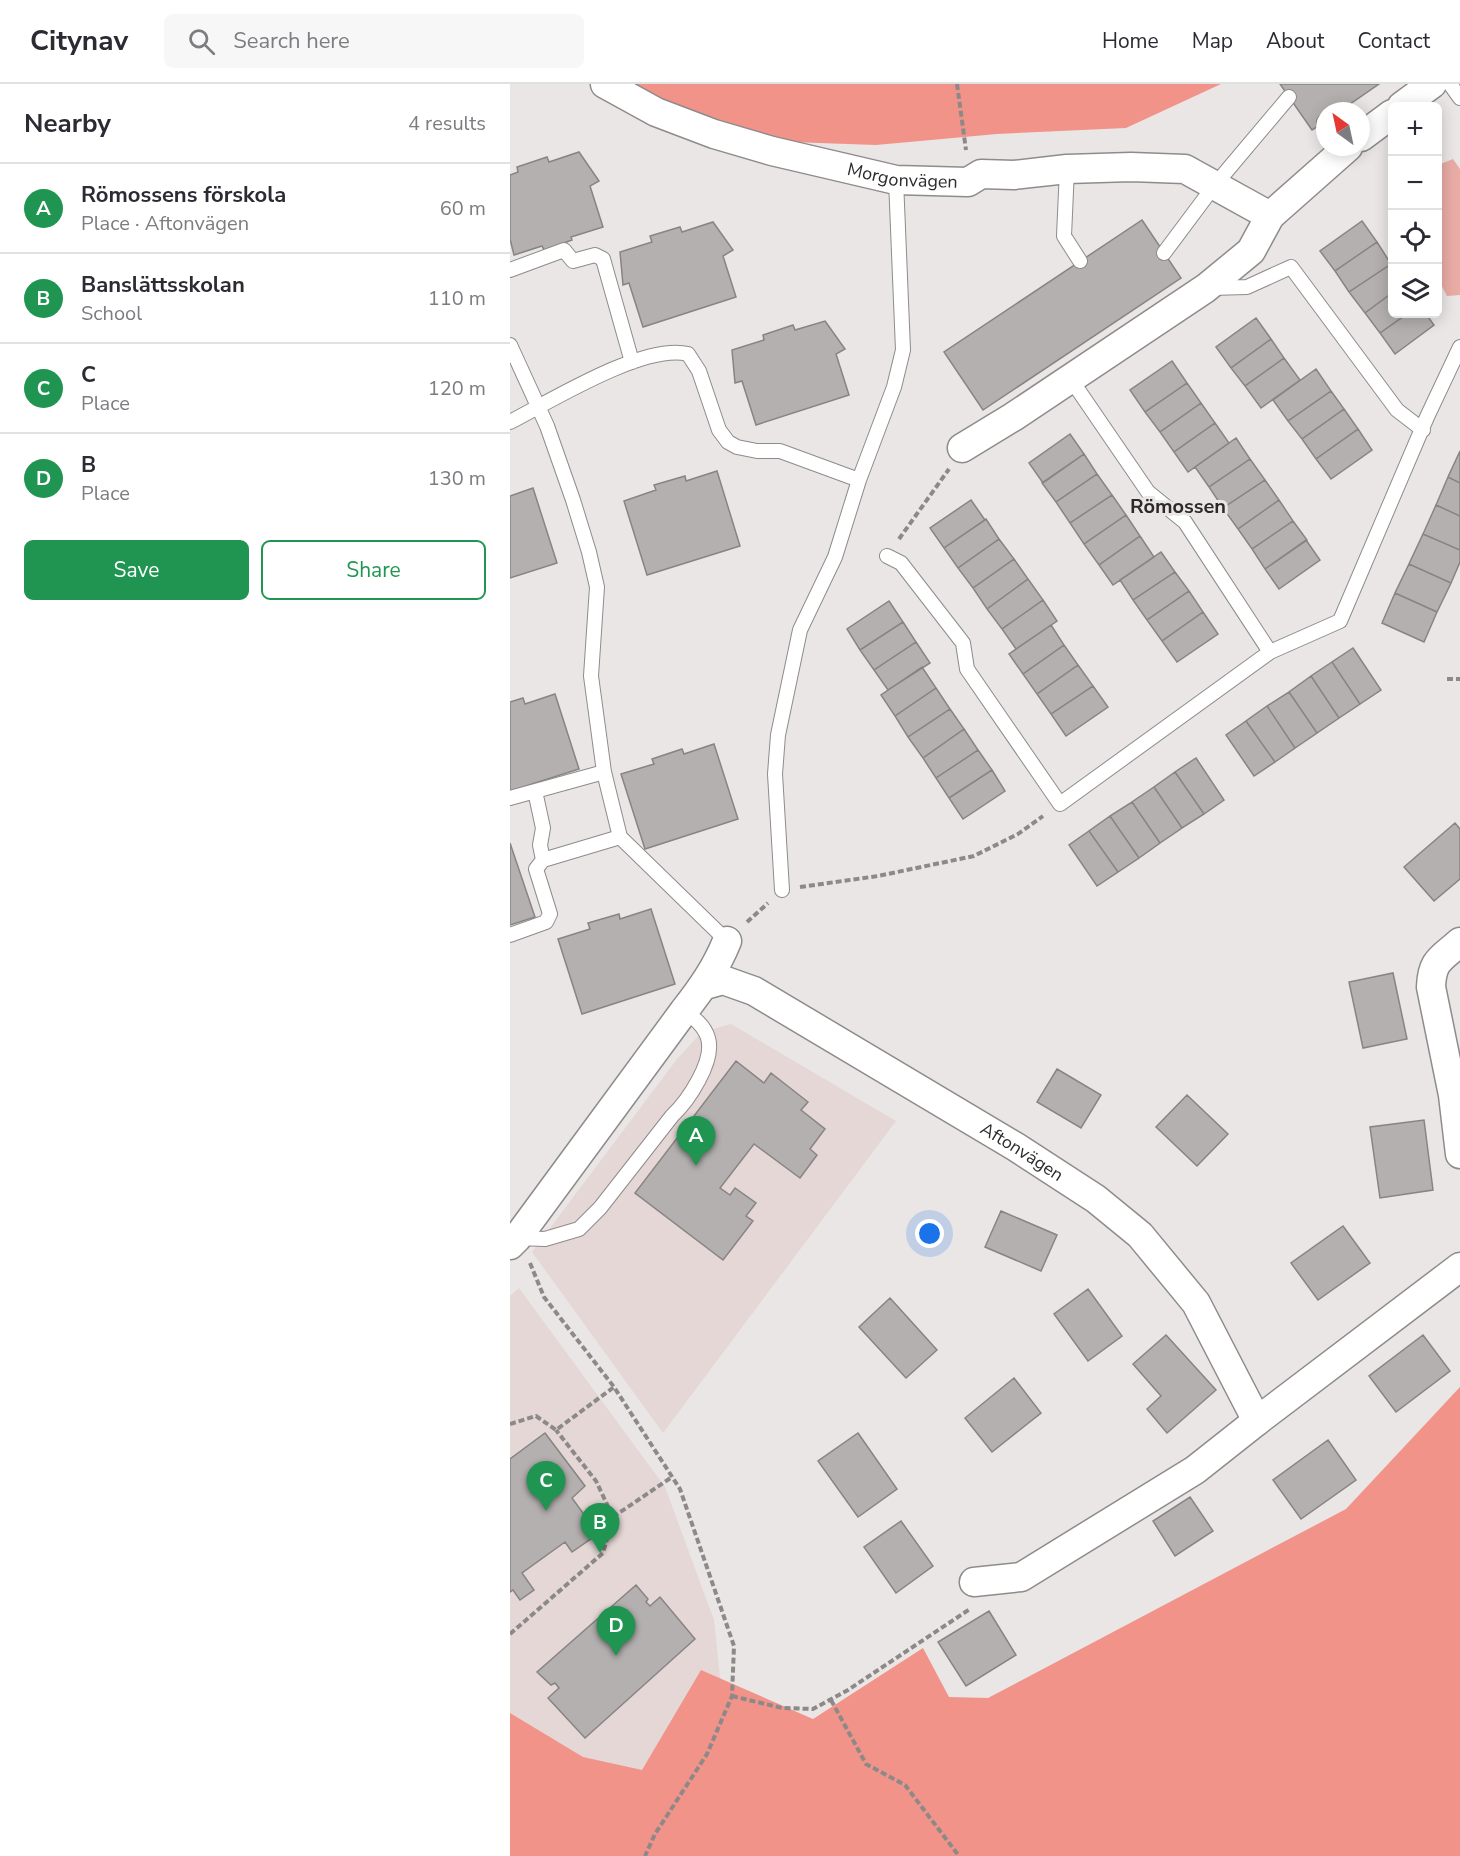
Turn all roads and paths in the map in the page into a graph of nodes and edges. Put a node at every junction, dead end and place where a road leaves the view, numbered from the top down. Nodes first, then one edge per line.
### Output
1 (605, 84) edge
2 (957, 84) edge
3 (1432, 84) edge
4 (1450, 84) edge
5 (1289, 97) dead end
6 (1460, 98) edge
7 (1407, 102) edge
8 (1388, 117) edge
9 (1370, 130) edge
10 (1337, 156) edge
11 (1067, 169) junction
12 (981, 174) junction
13 (896, 180) junction
14 (1214, 186) junction
15 (1270, 216) junction
16 (1164, 253) dead end
17 (1080, 261) dead end
18 (510, 270) edge
19 (1206, 288) junction
20 (510, 347) edge
21 (1460, 347) edge
22 (632, 362) junction
23 (1070, 378) junction
24 (537, 408) junction
25 (510, 422) edge
26 (1423, 430) junction
27 (962, 448) joint
28 (859, 480) junction
29 (887, 556) joint
30 (1270, 652) junction
31 (1447, 679) dead end
32 (1460, 679) edge
33 (604, 772) junction
34 (535, 791) junction
35 (510, 798) edge
36 (1060, 804) junction
37 (620, 837) junction
38 (543, 860) junction
39 (782, 890) junction
40 (510, 935) edge
41 (727, 941) junction
42 (1460, 942) edge
43 (705, 985) junction
44 (684, 1011) junction
45 (1460, 1154) edge
46 (514, 1241) edge
47 (1460, 1267) edge
48 (614, 1387) junction
49 (1257, 1421) junction
50 (510, 1424) edge
51 (556, 1430) junction
52 (672, 1477) junction
53 (613, 1517) junction
54 (974, 1582) joint
55 (510, 1634) edge
56 (732, 1696) junction
57 (831, 1700) junction
58 (645, 1856) edge
59 (959, 1856) edge

1 - 13 street, Morgonvägen
2 - 12 path
3 - 7 street
4 - 6 lane
5 - 14 lane
8 - 9 street
10 - 15 street
11 - 12 street, Morgonvägen
11 - 14 street, Morgonvägen
11 - 17 lane
12 - 13 street, Morgonvägen
13 - 28 lane
14 - 15 street, Morgonvägen
14 - 16 lane
15 - 19 street
18 - 22 lane
19 - 23 street
19 - 26 lane
20 - 24 lane
21 - 26 lane
22 - 24 lane
22 - 28 lane
23 - 27 street
23 - 30 lane
24 - 25 lane
24 - 33 lane
26 - 30 lane
27 - 29 path
28 - 39 lane
29 - 36 lane
30 - 36 lane
31 - 32 path
33 - 34 lane
33 - 37 lane
34 - 35 lane
34 - 38 lane
36 - 39 path
37 - 38 lane
37 - 41 lane
38 - 40 lane
39 - 41 path
41 - 43 street
42 - 45 street
43 - 44 street
43 - 49 street, Aftonvägen
44 - 46 street
44 - 46 lane
46 - 48 path
47 - 49 street
48 - 51 path
48 - 52 path
49 - 54 street
50 - 51 path
51 - 53 path
52 - 53 path
52 - 56 path
53 - 55 path
54 - 57 path
56 - 57 path
56 - 58 path
57 - 59 path

